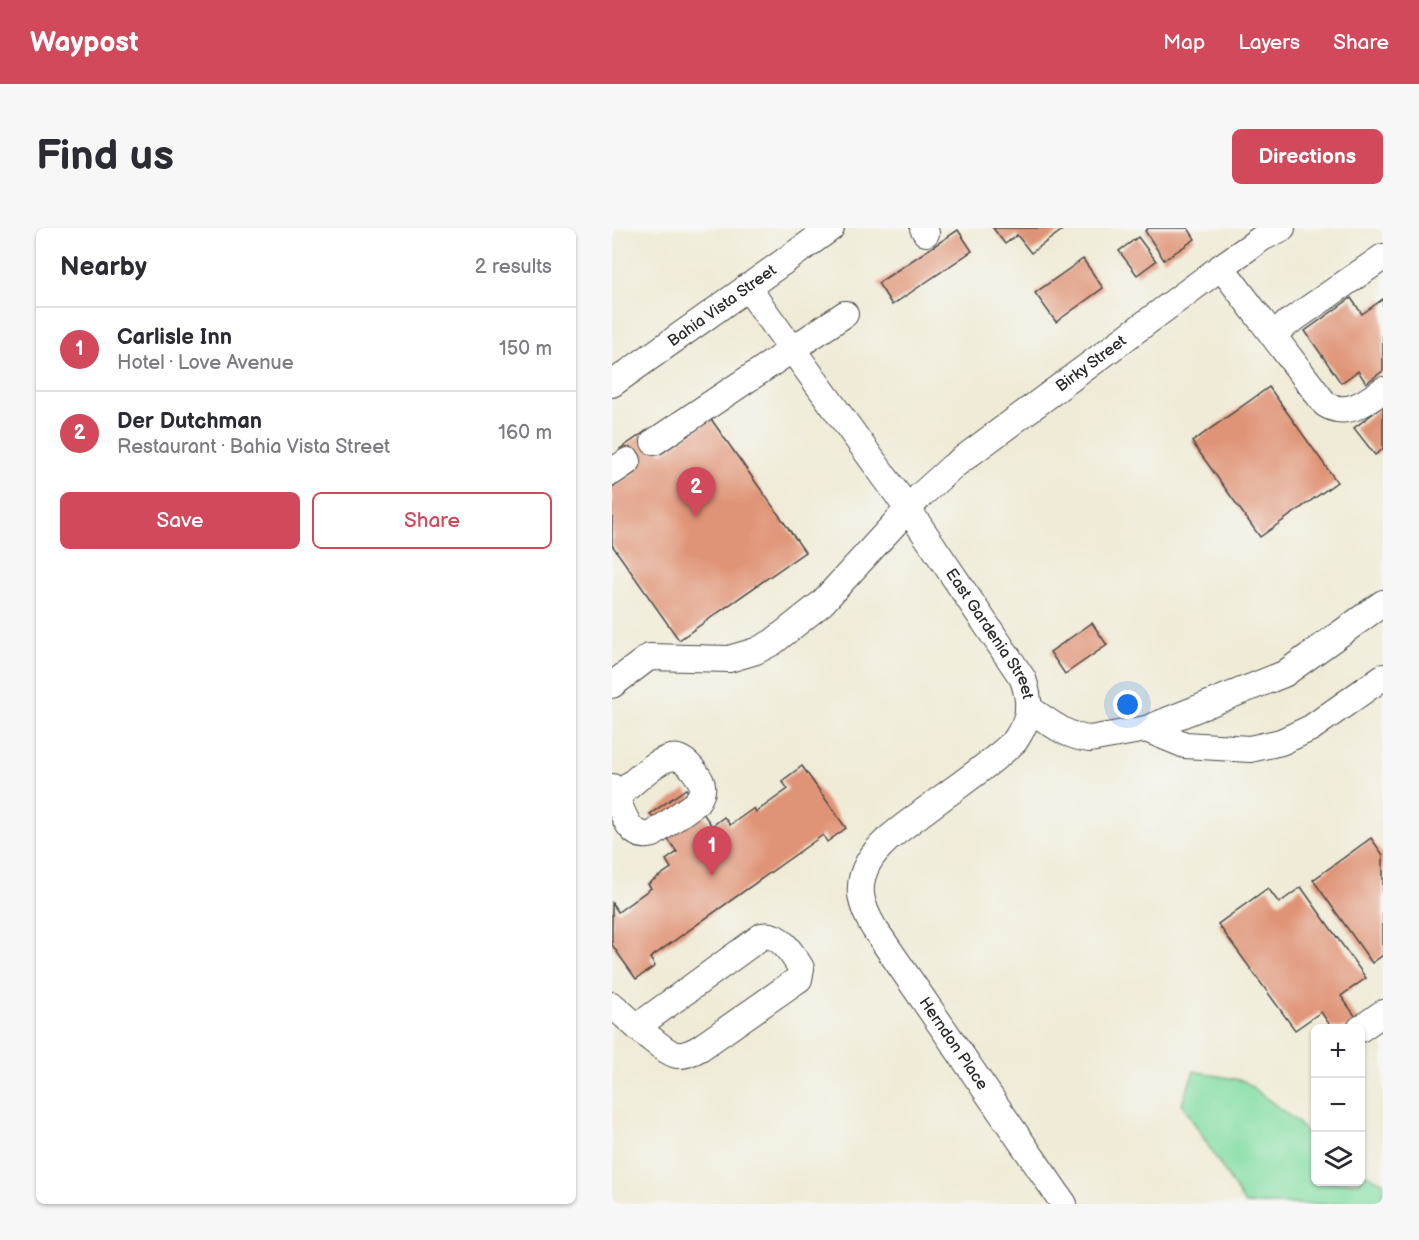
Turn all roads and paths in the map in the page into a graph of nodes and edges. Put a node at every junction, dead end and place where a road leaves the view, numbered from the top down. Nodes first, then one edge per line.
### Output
1 (831, 228) edge
2 (1267, 231) edge
3 (1383, 256) edge
4 (1221, 267) junction
5 (747, 287) junction
6 (845, 314) dead end
7 (1272, 334) junction
8 (794, 350) junction
9 (612, 384) edge
10 (1383, 390) edge
11 (654, 442) dead end
12 (908, 509) junction
13 (1383, 603) edge
14 (1383, 678) edge
15 (612, 685) edge
16 (1028, 708) junction
17 (1146, 729) junction
18 (614, 795) edge
19 (863, 879) joint
20 (612, 1005) edge
21 (1383, 1013) edge
22 (638, 1026) junction
23 (1365, 1026) edge
24 (1064, 1204) edge

1 - 5 street, Bahia Vista Street
2 - 4 street, Birky Street
3 - 7 street
4 - 7 street
4 - 12 street, Birky Street
5 - 8 street, East Gardenia Street
5 - 9 street, Bahia Vista Street
6 - 8 street
7 - 10 street
8 - 11 street
8 - 12 street, East Gardenia Street
12 - 15 street, Birky Street
12 - 16 street, East Gardenia Street
13 - 17 street
14 - 17 street
16 - 17 street
16 - 19 street, East Gardenia Street
18 - 18 street
19 - 24 street, Herndon Place
20 - 22 street
21 - 23 street
22 - 22 street

